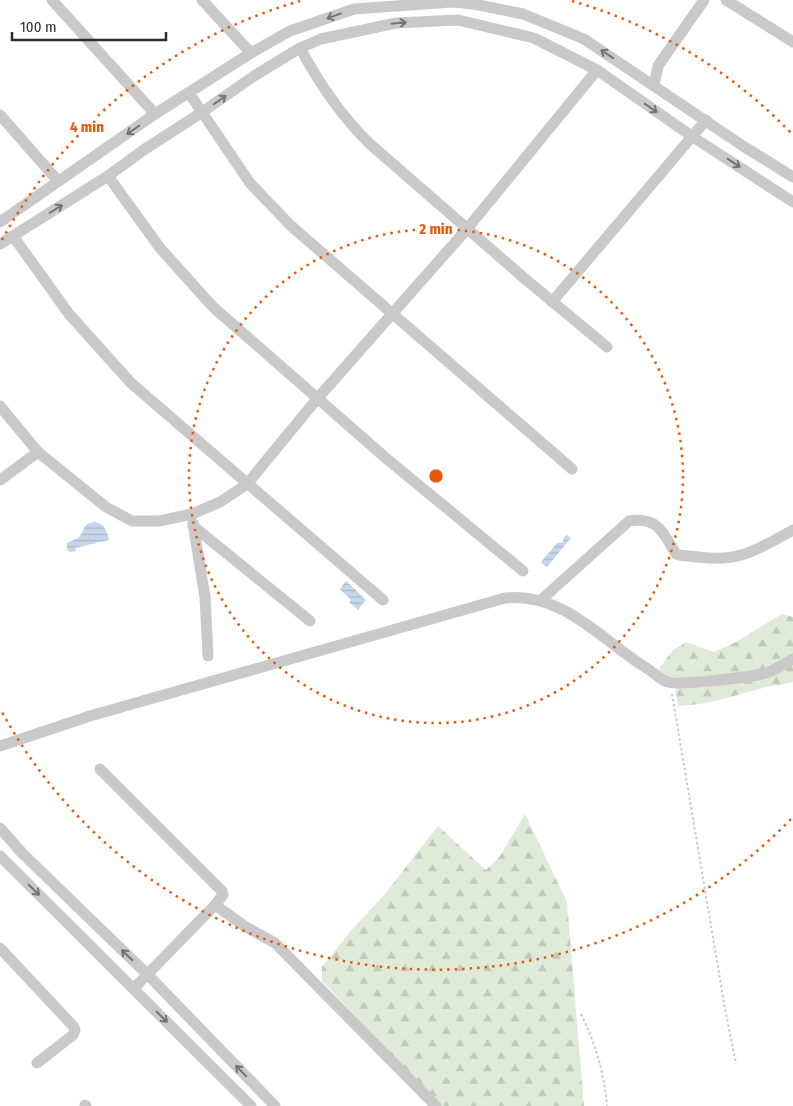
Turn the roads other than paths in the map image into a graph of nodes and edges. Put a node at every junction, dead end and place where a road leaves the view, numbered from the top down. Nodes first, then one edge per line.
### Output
1 (52, 0) edge
2 (202, 0) edge
3 (704, 0) edge
4 (726, 0) edge
5 (474, 2) edge
6 (793, 42) edge
7 (300, 48) junction
8 (251, 53) junction
9 (658, 66) junction
10 (597, 70) junction
11 (635, 73) junction
12 (654, 85) junction
13 (189, 93) junction
14 (201, 113) junction
15 (155, 114) junction
16 (0, 115) edge
17 (706, 120) junction
18 (693, 137) junction
19 (108, 176) junction
20 (793, 177) edge
21 (58, 182) junction
22 (793, 202) edge
23 (25, 206) junction
24 (37, 220) junction
25 (0, 222) edge
26 (468, 229) junction
27 (13, 236) junction
28 (0, 244) edge
29 (552, 302) junction
30 (393, 315) junction
31 (607, 347) dead end
32 (316, 399) junction
33 (0, 406) edge
34 (38, 452) junction
35 (572, 469) dead end
36 (0, 480) edge
37 (247, 484) junction
38 (192, 514) junction
39 (193, 526) junction
40 (793, 530) edge
41 (524, 571) dead end
42 (383, 600) dead end
43 (541, 600) junction
44 (310, 620) dead end
45 (208, 656) dead end
46 (793, 659) edge
47 (0, 746) edge
48 (100, 770) dead end
49 (0, 828) edge
50 (22, 853) junction
51 (0, 856) edge
52 (10, 866) junction
53 (215, 905) junction
54 (0, 948) edge
55 (148, 975) junction
56 (134, 988) junction
57 (200, 1029) junction
58 (187, 1041) junction
59 (37, 1063) dead end
60 (251, 1106) edge
61 (275, 1106) edge
62 (436, 1106) edge

1 - 15 street
2 - 8 street
3 - 9 street
4 - 6 street
5 -> 8 street
11 -> 5 street
7 -> 10 street
14 -> 7 street
7 - 26 street
8 - 13 street
9 - 11 street
9 - 12 street
10 -> 18 street
10 - 26 street
11 - 12 street
12 - 17 street
13 - 14 street
13 - 15 street
14 - 19 street
14 - 30 street
15 -> 21 street
16 - 21 street
17 - 18 street
17 - 20 street
18 -> 22 street
18 - 29 street
24 -> 19 street
19 - 32 street
21 - 23 street
23 - 24 street
23 - 25 street
24 - 27 street
26 - 29 street
26 - 30 street
27 - 28 street
27 - 37 street
29 - 31 street
30 - 32 street
30 - 35 street
32 - 37 street
32 - 41 street
33 - 34 street
34 - 36 street
34 - 38 street
37 - 38 street
37 - 42 street
38 - 39 street
39 - 44 street
39 - 45 street
40 - 43 street
43 - 46 street
43 - 47 street
48 - 53 street
49 - 50 street
50 - 52 street
55 -> 50 street
51 - 52 street
52 -> 56 street
53 - 55 street
53 - 62 street
54 - 59 street
55 - 56 street
55 - 57 street
56 -> 58 street
57 - 58 street
61 -> 57 street
58 - 60 street

